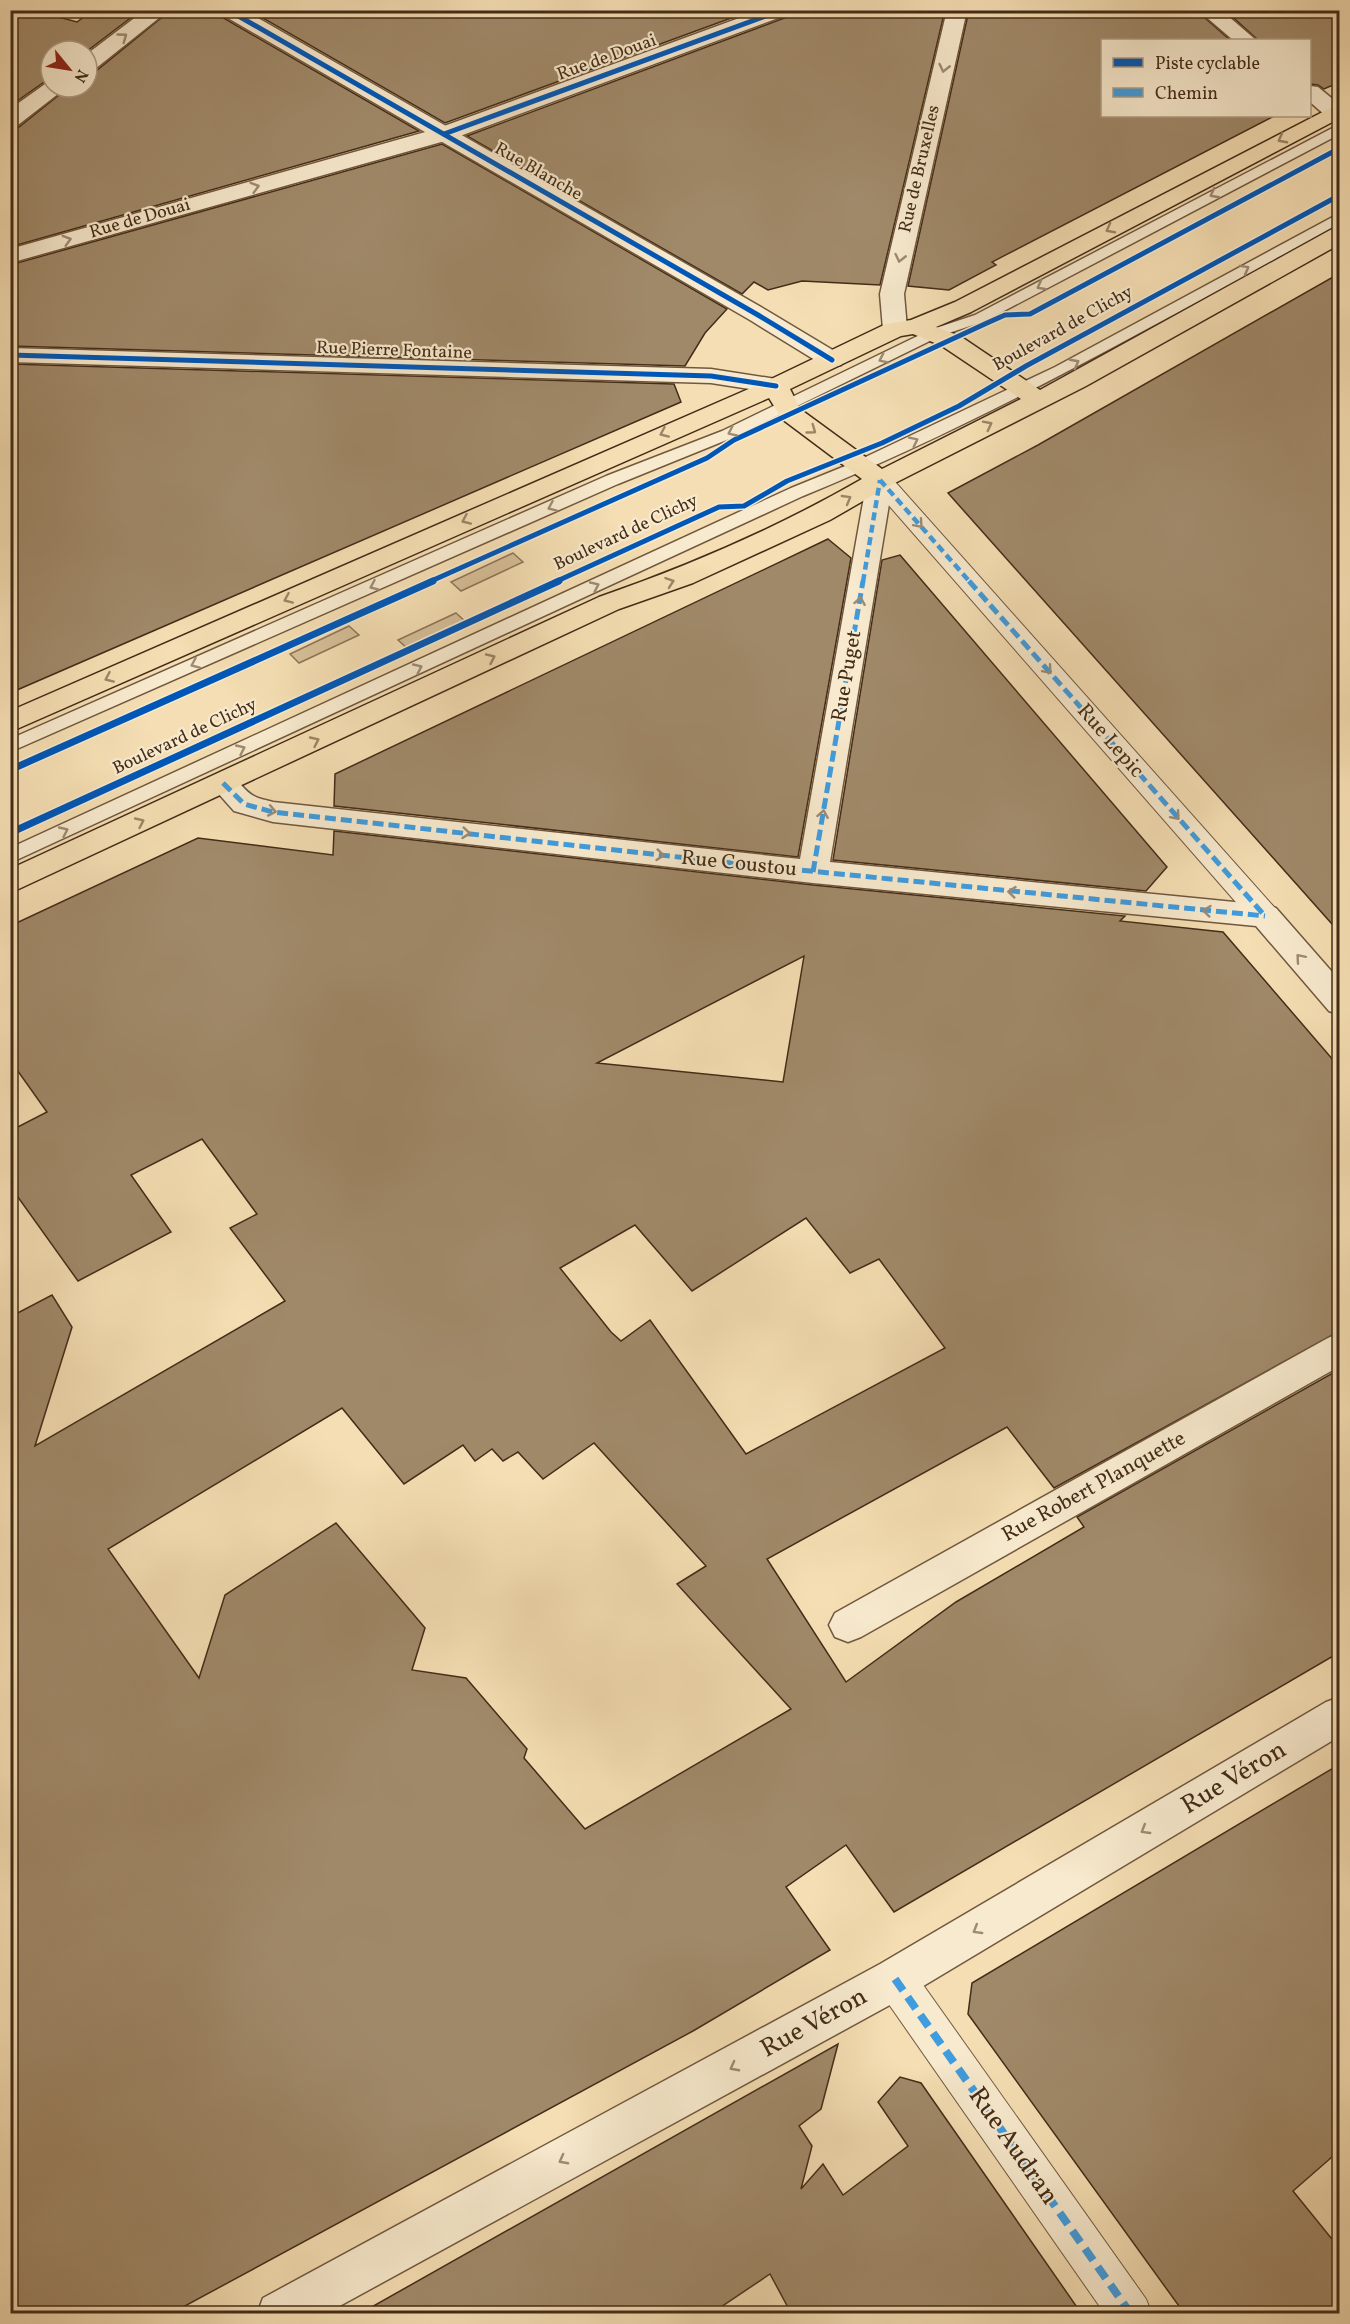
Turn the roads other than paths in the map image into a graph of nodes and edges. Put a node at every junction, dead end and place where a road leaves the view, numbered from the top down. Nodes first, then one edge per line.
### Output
1 (159, 10) edge
2 (228, 10) edge
3 (782, 10) edge
4 (957, 10) edge
5 (1208, 10) edge
6 (1244, 39) edge
7 (99, 55) edge
8 (1311, 93) edge
9 (39, 99) edge
10 (1338, 116) edge
11 (10, 120) edge
12 (444, 134) junction
13 (1340, 217) edge
14 (1340, 234) edge
15 (10, 256) edge
16 (915, 330) junction
17 (10, 355) edge
18 (832, 360) junction
19 (1031, 394) junction
20 (780, 396) junction
21 (870, 473) junction
22 (10, 722) edge
23 (10, 746) edge
24 (223, 783) junction
25 (10, 856) edge
26 (813, 872) junction
27 (10, 882) edge
28 (1265, 916) junction
29 (1338, 1000) edge
30 (1340, 1348) edge
31 (848, 1625) dead end
32 (1340, 1715) edge
33 (895, 1979) junction
34 (279, 2313) edge
35 (1131, 2313) edge

7 -> 1 street
2 - 12 street, Rue Blanche
3 - 12 street, Rue de Douai
4 -> 16 street, Rue de Bruxelles
5 - 6 street
8 - 10 street
9 - 11 street
10 -> 16 main road
15 -> 12 street, Rue de Douai
12 - 18 street, Rue Blanche
19 -> 13 lane, Boulevard de Clichy
14 - 19 main road, Boulevard de Clichy
16 - 18 main road
16 - 19 main road
16 -> 20 lane
17 - 20 street, Rue Pierre Fontaine
18 - 20 main road
21 -> 19 main road, Boulevard de Clichy
20 -> 21 main road
20 -> 22 main road
20 -> 23 lane
24 -> 21 main road, Boulevard de Clichy
25 -> 21 lane, Boulevard de Clichy
26 -> 21 street, Rue Puget
21 -> 28 street, Rue Lepic
24 -> 26 street, Rue Coustou
27 -> 24 main road, Boulevard de Clichy
28 -> 26 street, Rue Coustou
29 -> 28 street, Rue Lepic
30 - 31 street, Rue Robert Planquette
32 -> 33 street, Rue Véron
33 -> 34 street, Rue Véron
33 - 35 street, Rue Audran

